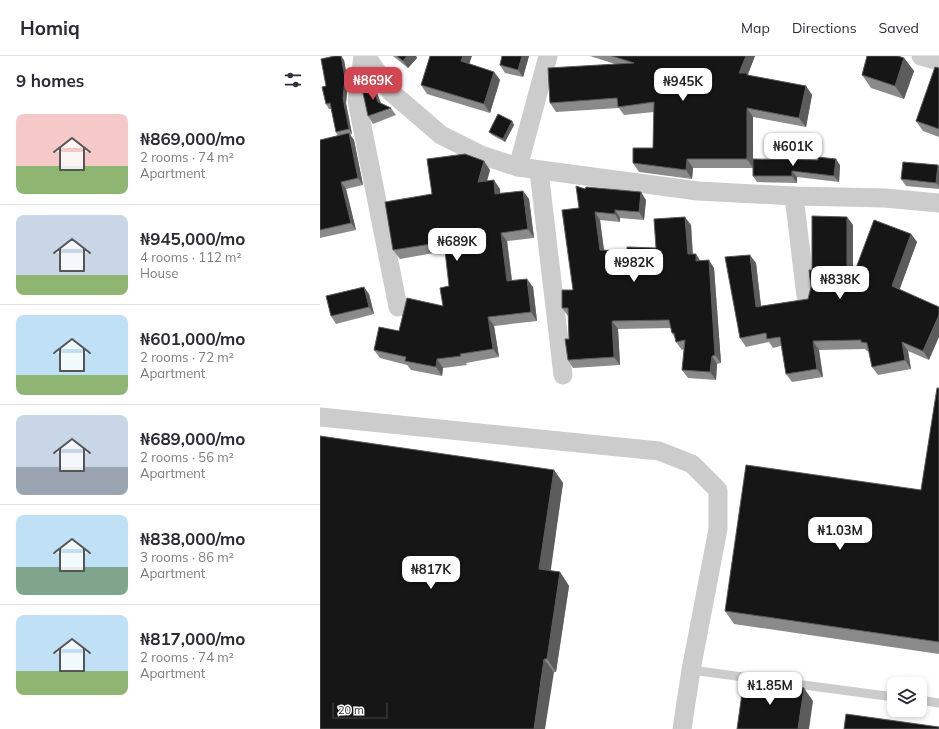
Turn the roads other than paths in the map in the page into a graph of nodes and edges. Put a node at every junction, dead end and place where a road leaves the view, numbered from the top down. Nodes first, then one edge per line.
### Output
1 (364, 56) edge
2 (548, 56) edge
3 (921, 56) edge
4 (939, 61) edge
5 (518, 167) junction
6 (539, 170) junction
7 (794, 196) junction
8 (939, 203) edge
9 (806, 296) dead end
10 (398, 307) dead end
11 (563, 375) dead end
12 (320, 417) edge
13 (691, 670) junction
14 (887, 696) edge
15 (927, 701) edge
16 (939, 702) edge
17 (682, 729) edge

1 - 5 street
1 - 10 street
2 - 5 street
3 - 4 street
5 - 6 street
6 - 7 street
6 - 11 street
7 - 8 street
7 - 9 street
12 - 13 street
13 - 14 lane
13 - 17 street
15 - 16 lane

